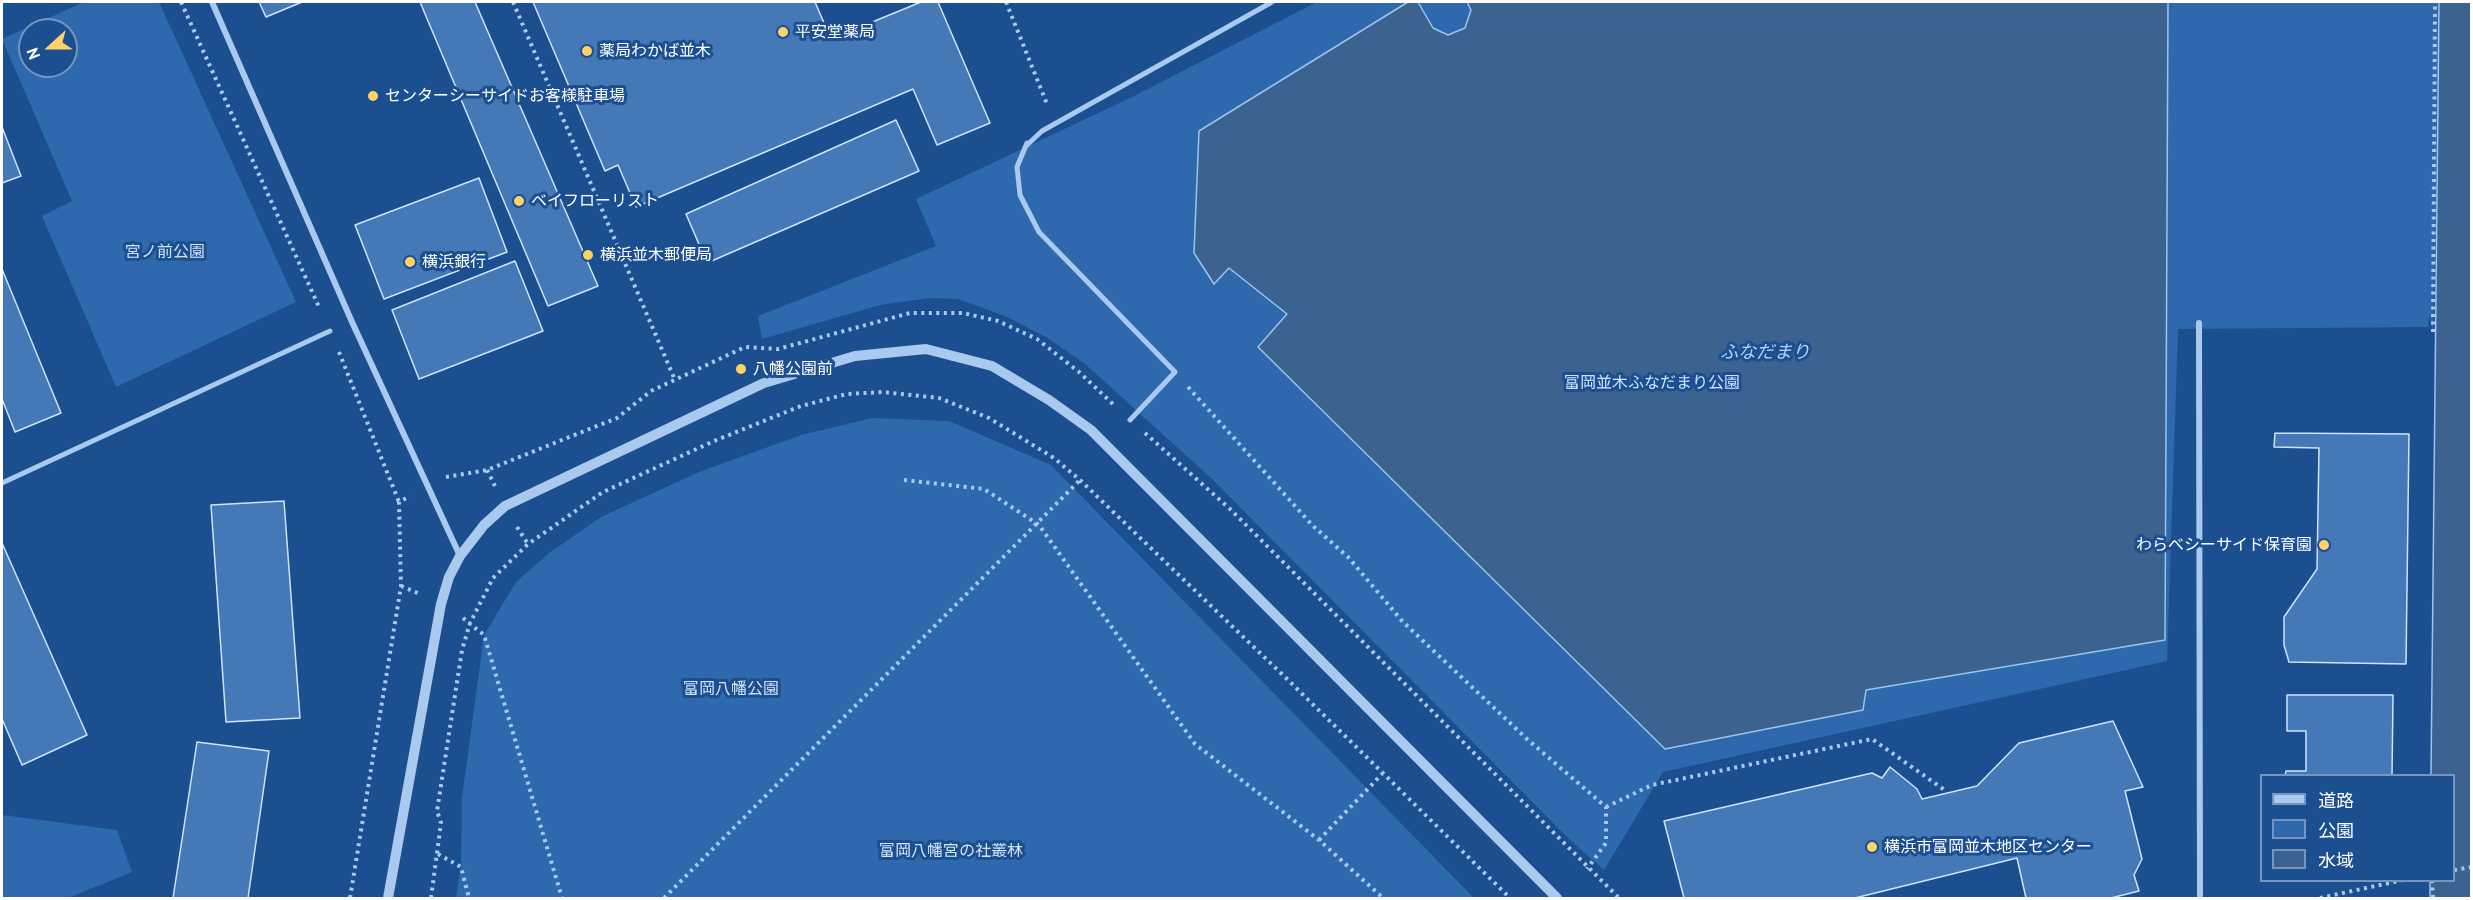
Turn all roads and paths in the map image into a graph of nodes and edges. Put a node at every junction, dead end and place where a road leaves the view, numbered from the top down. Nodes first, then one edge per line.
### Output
1 (181, 2) edge
2 (212, 2) edge
3 (513, 2) edge
4 (1006, 2) edge
5 (1272, 2) edge
6 (2435, 2) edge
7 (1056, 124) junction
8 (2199, 323) dead end
9 (330, 332) junction
10 (2433, 332) dead end
11 (1175, 372) junction
12 (675, 380) junction
13 (1130, 420) junction
14 (904, 480) dead end
15 (1080, 480) junction
16 (2, 483) edge
17 (428, 486) junction
18 (399, 502) junction
19 (1039, 525) junction
20 (460, 555) junction
21 (470, 623) junction
22 (1382, 774) junction
23 (1946, 791) dead end
24 (1606, 807) junction
25 (1319, 840) junction
26 (438, 854) junction
27 (2472, 867) edge
28 (1587, 869) junction
29 (2455, 870) edge
30 (2394, 882) edge
31 (2432, 882) edge
32 (350, 898) edge
33 (388, 898) edge
34 (431, 898) edge
35 (469, 898) edge
36 (562, 898) edge
37 (664, 898) edge
38 (1383, 898) edge
39 (1510, 898) edge
40 (1557, 898) edge
41 (1618, 898) edge
42 (2200, 898) edge
43 (2320, 898) edge
44 (2433, 898) edge

1 - 9 path
2 - 17 street
3 - 12 path
4 - 7 path
5 - 7 street
6 - 10 path
7 - 11 street
8 - 42 street
9 - 16 street
9 - 18 path
11 - 13 street
11 - 24 path
12 - 13 path
12 - 17 path
13 - 28 path
14 - 19 path
15 - 19 path
15 - 21 path
15 - 22 path
17 - 18 path
17 - 20 street
18 - 32 path
19 - 25 path
19 - 37 path
20 - 33 street
20 - 40 street
21 - 26 path
21 - 36 path
22 - 25 path
22 - 39 path
23 - 24 path
24 - 28 path
25 - 38 path
26 - 34 path
26 - 35 path
27 - 29 path
28 - 41 path
30 - 43 path
31 - 44 path

